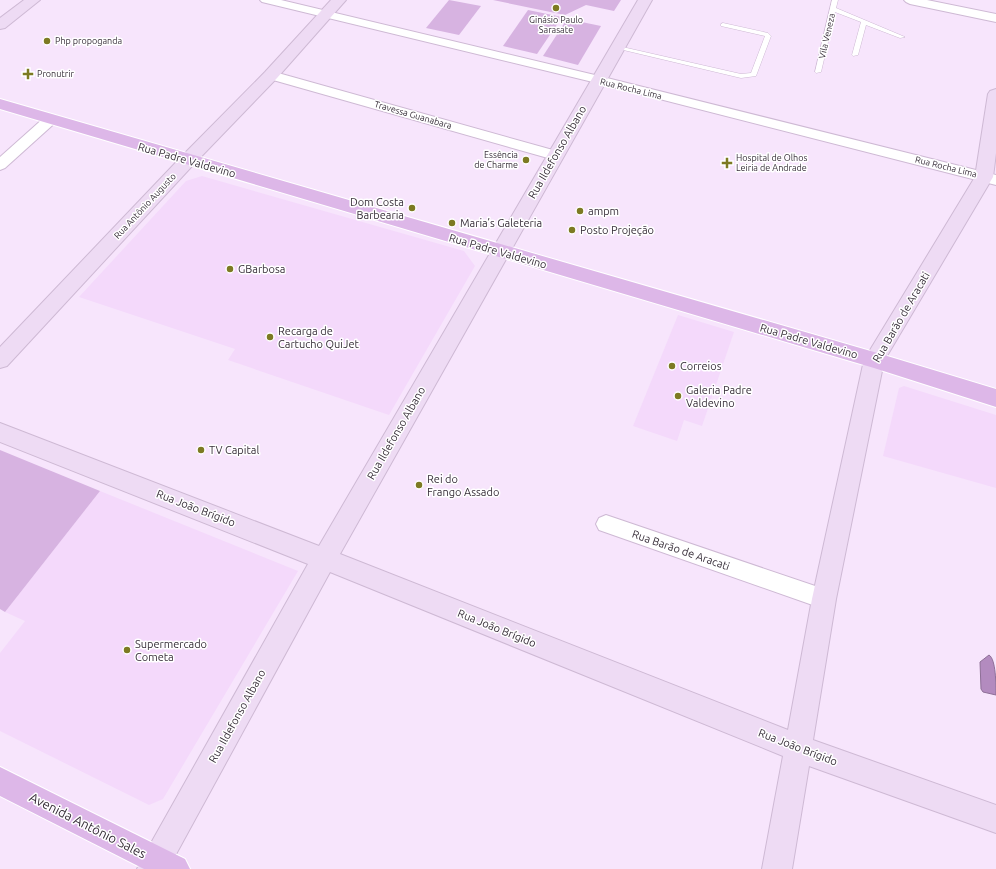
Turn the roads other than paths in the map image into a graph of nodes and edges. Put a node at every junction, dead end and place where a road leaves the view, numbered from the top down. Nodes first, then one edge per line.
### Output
1 (33, 0) edge
2 (266, 0) edge
3 (339, 0) edge
4 (645, 0) edge
5 (835, 0) edge
6 (910, 0) edge
7 (833, 9) junction
8 (326, 15) junction
9 (996, 18) edge
10 (864, 22) junction
11 (0, 24) edge
12 (723, 25) dead end
13 (902, 37) dead end
14 (618, 48) junction
15 (855, 55) dead end
16 (818, 72) dead end
17 (271, 75) junction
18 (599, 80) junction
19 (996, 94) edge
20 (0, 104) edge
21 (51, 119) junction
22 (555, 155) junction
23 (188, 160) junction
24 (0, 165) edge
25 (990, 178) edge
26 (501, 252) junction
27 (0, 360) edge
28 (874, 360) junction
29 (996, 398) edge
30 (0, 432) edge
31 (606, 524) dead end
32 (325, 559) junction
33 (824, 599) junction
34 (798, 748) junction
35 (0, 781) edge
36 (996, 819) edge
37 (161, 866) edge
38 (776, 869) edge

1 - 11 street
2 - 8 street, Rua Rocha Lima
3 - 8 street, Rua Antônio Augusto
4 - 14 street, Rua Ildefonso Albano
5 - 7 lane, Vila Veneza
6 - 9 street
7 - 10 lane
7 - 16 lane, Vila Veneza
8 - 17 street, Rua Antônio Augusto
8 - 18 street, Rua Rocha Lima
10 - 13 lane
10 - 15 lane
12 - 14 lane
14 - 18 street, Rua Ildefonso Albano
17 - 22 street, Travessa Guanabara
17 - 23 street, Rua Antônio Augusto
18 - 22 street, Rua Ildefonso Albano
18 - 25 street, Rua Rocha Lima
19 - 25 street, Rua Barão de Aracati
20 - 21 main road, Rua Padre Valdevino
21 - 23 main road, Rua Padre Valdevino
21 - 24 street
22 - 26 street, Rua Ildefonso Albano
23 - 26 main road, Rua Padre Valdevino
23 - 27 street, Rua Antônio Augusto
25 - 28 street, Rua Barão de Aracati
26 - 28 main road, Rua Padre Valdevino
26 - 32 street, Rua Ildefonso Albano
28 - 29 main road, Rua Padre Valdevino
28 - 33 street, Rua Barão de Aracati
30 - 32 street, Rua João Brígido
31 - 33 street, Rua Barão de Aracati
32 - 34 street, Rua João Brígido
32 - 37 street, Rua Ildefonso Albano
33 - 34 street, Rua Barão de Aracati
34 - 36 street, Rua João Brígido
34 - 38 street, Rua Barão de Aracati
35 - 37 main road, Avenida Antônio Sales

